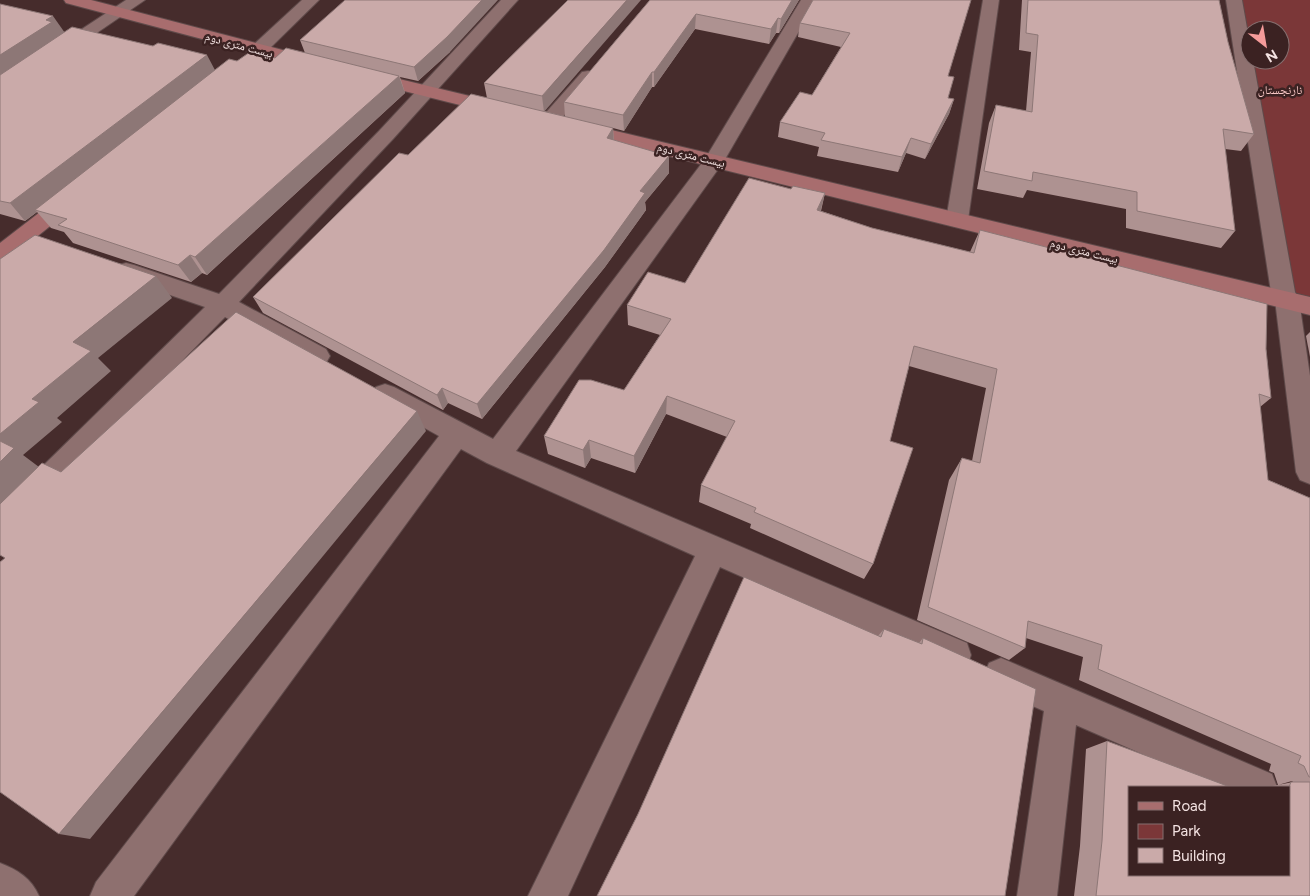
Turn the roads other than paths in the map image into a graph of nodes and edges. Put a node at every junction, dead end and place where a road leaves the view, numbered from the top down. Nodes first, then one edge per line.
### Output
1 (72, 0) edge
2 (137, 0) edge
3 (310, 0) edge
4 (510, 0) edge
5 (809, 0) edge
6 (991, 0) edge
7 (1234, 0) edge
8 (119, 13) junction
9 (250, 56) junction
10 (600, 60) edge
11 (0, 91) edge
12 (429, 91) junction
13 (534, 117) junction
14 (714, 161) junction
15 (86, 186) edge
16 (957, 220) junction
17 (24, 236) junction
18 (51, 245) edge
19 (0, 255) edge
20 (105, 264) edge
21 (1287, 300) junction
22 (224, 305) junction
23 (1310, 306) edge
24 (336, 367) edge
25 (362, 381) edge
26 (457, 433) junction
27 (497, 455) junction
28 (1310, 472) edge
29 (0, 527) edge
30 (713, 550) junction
31 (1062, 701) junction
32 (1257, 786) edge
33 (0, 882) edge
34 (19, 896) edge
35 (110, 896) edge
36 (548, 896) edge
37 (1037, 896) edge

1 - 8 street, بیست متری دوم
2 - 8 street
3 - 9 street
4 - 12 street
5 - 14 street
6 - 16 street
7 - 21 street
8 - 9 street, بیست متری دوم
8 - 11 street
9 - 12 street, بیست متری دوم
10 - 13 street
12 - 13 street, بیست متری دوم
12 - 22 street
13 - 14 street, بیست متری دوم
14 - 16 street, بیست متری دوم
14 - 27 street
15 - 17 street
16 - 21 street, بیست متری دوم
17 - 18 street
17 - 19 street
20 - 22 street
21 - 23 street, بیست متری دوم
21 - 28 street
22 - 24 street
22 - 29 street
25 - 26 street
26 - 27 street
26 - 35 street
27 - 30 street
30 - 31 street
30 - 36 street
31 - 32 street
31 - 37 street
33 - 34 street

